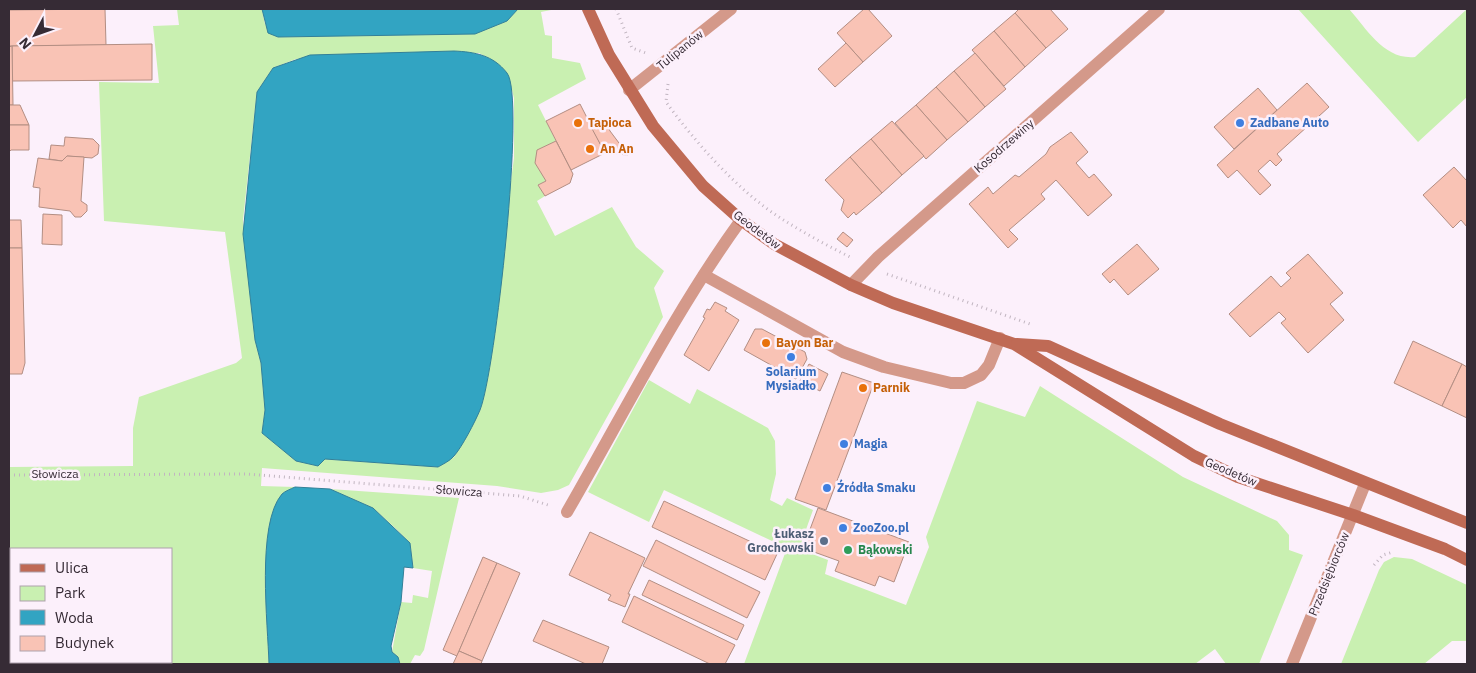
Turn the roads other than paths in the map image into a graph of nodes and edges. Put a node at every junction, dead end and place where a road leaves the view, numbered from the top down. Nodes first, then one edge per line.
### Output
1 (588, 9) edge
2 (731, 9) edge
3 (1159, 9) edge
4 (629, 90) junction
5 (741, 220) junction
6 (704, 275) junction
7 (852, 285) junction
8 (1000, 338) junction
9 (1014, 344) junction
10 (1366, 484) junction
11 (567, 512) road end
12 (1352, 515) junction
13 (1467, 523) edge
14 (1467, 560) edge
15 (1292, 664) edge

1 - 4 street, Geodetów
2 - 4 street, Tulipanów
3 - 7 street, Kosodrzewiny
4 - 5 street, Geodetów
5 - 6 street
5 - 7 street, Geodetów
6 - 8 street
6 - 11 street
7 - 8 street, Geodetów
8 - 9 street, Geodetów
9 - 10 street, Geodetów
9 - 12 street, Geodetów
10 - 12 street, Przedsiębiorców
10 - 13 street, Geodetów
12 - 14 street, Geodetów
12 - 15 street, Przedsiębiorców

